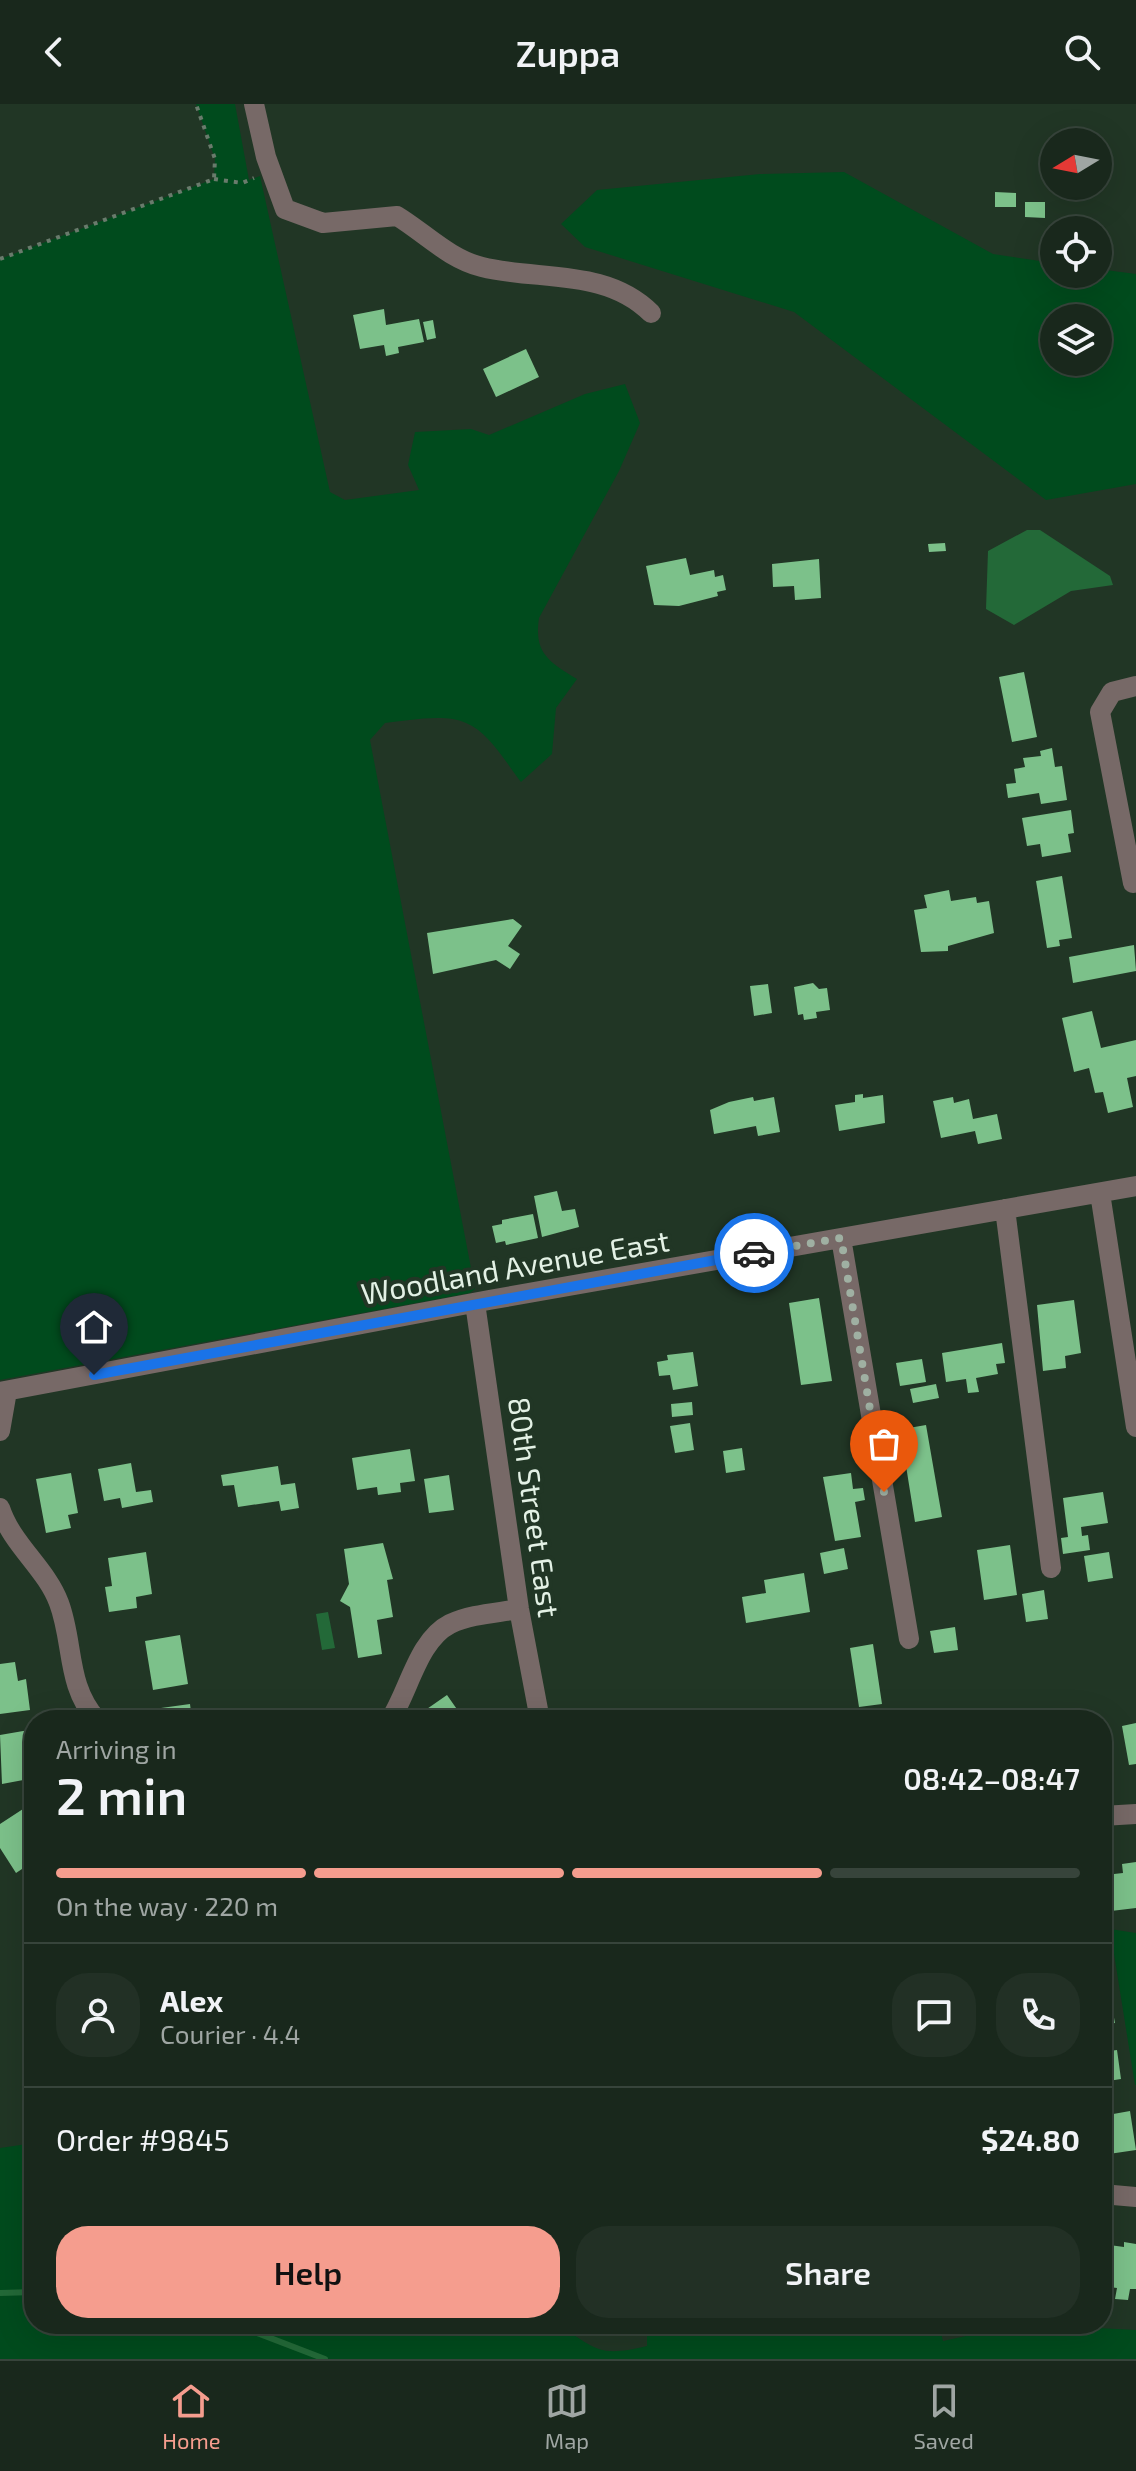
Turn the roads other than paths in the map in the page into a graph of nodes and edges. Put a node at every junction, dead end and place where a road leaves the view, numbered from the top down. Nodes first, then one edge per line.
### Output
1 (254, 104) edge
2 (651, 313) dead end
3 (1136, 686) edge
4 (1133, 883) dead end
5 (1136, 1186) edge
6 (1100, 1193) junction
7 (1005, 1209) junction
8 (841, 1238) junction
9 (475, 1303) junction
10 (4, 1392) edge
11 (1136, 1427) edge
12 (0, 1431) edge
13 (0, 1508) edge
14 (1051, 1568) dead end
15 (519, 1609) junction
16 (909, 1639) dead end
17 (91, 1710) edge
18 (395, 1710) edge
19 (538, 1710) edge
20 (1136, 1814) edge
21 (1112, 1815) edge
22 (1112, 2195) edge
23 (1136, 2197) edge

1 - 2 street
3 - 4 street
5 - 6 street, Woodland Avenue East
6 - 7 street, Woodland Avenue East
6 - 11 street
7 - 8 street, Woodland Avenue East
7 - 14 street
8 - 9 street, Woodland Avenue East
8 - 16 street
9 - 10 street, Woodland Avenue East
9 - 15 street, 80th Street East
10 - 12 street
13 - 17 street
15 - 18 street
15 - 19 street, 80th Street East
20 - 21 street
22 - 23 street

